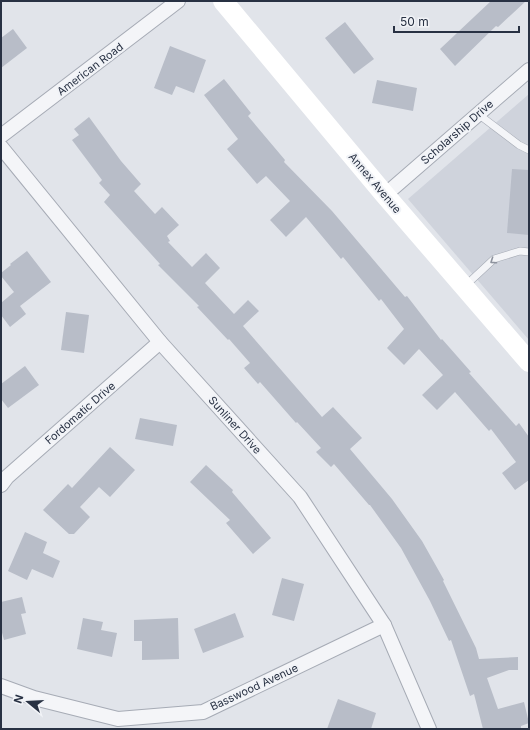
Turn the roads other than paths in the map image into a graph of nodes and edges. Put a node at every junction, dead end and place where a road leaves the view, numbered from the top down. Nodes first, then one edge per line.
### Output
1 (178, 1) edge
2 (223, 1) edge
3 (529, 70) edge
4 (478, 114) junction
5 (1, 136) edge
6 (1, 147) edge
7 (529, 150) edge
8 (385, 195) junction
9 (529, 252) edge
10 (464, 286) junction
11 (160, 342) junction
12 (529, 362) edge
13 (1, 485) edge
14 (384, 625) junction
15 (1, 686) edge
16 (429, 729) edge

1 - 5 street, American Road
2 - 8 street, Annex Avenue
3 - 4 street, Scholarship Drive
4 - 7 lane
4 - 8 street, Scholarship Drive
6 - 11 street, Sunliner Drive
8 - 10 street, Annex Avenue
9 -> 10 lane
10 - 12 street, Annex Avenue
11 - 13 street, Fordomatic Drive
11 - 14 street, Sunliner Drive
14 - 15 street, Basswood Avenue
14 - 16 street, Sunliner Drive

